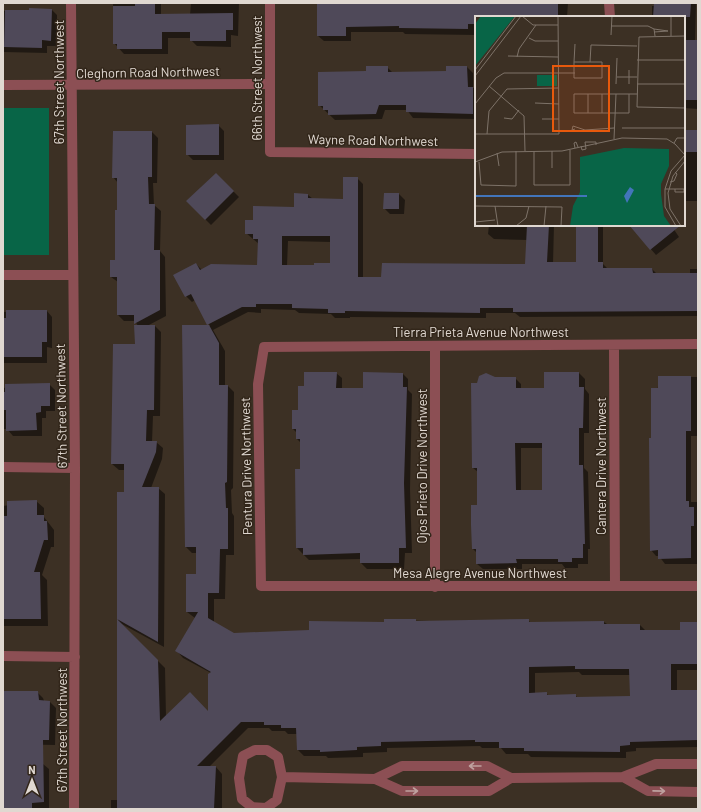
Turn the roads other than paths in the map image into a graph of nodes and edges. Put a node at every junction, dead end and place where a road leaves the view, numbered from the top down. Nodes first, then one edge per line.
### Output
1 (71, 3) edge
2 (270, 3) edge
3 (609, 3) edge
4 (610, 16) edge
5 (270, 84) junction
6 (3, 85) edge
7 (72, 86) junction
8 (270, 152) joint
9 (475, 154) edge
10 (3, 275) edge
11 (73, 275) junction
12 (698, 344) edge
13 (614, 345) junction
14 (435, 346) junction
15 (264, 347) joint
16 (3, 467) edge
17 (75, 468) junction
18 (261, 586) joint
19 (615, 586) junction
20 (698, 586) edge
21 (435, 587) junction
22 (3, 656) edge
23 (75, 657) junction
24 (698, 764) edge
25 (282, 777) junction
26 (623, 777) junction
27 (511, 778) junction
28 (375, 779) junction
29 (698, 792) edge
30 (74, 809) edge

1 - 7 street, 67th Street Northwest
2 - 5 street, 66th Street Northwest
3 - 4 street
5 - 7 street, Cleghorn Road Northwest
5 - 8 street, 66th Street Northwest
6 - 7 street, Cleghorn Road Northwest
7 - 11 street, 67th Street Northwest
8 - 9 street, Wayne Road Northwest
10 - 11 street
11 - 17 street, 67th Street Northwest
12 - 13 street, Tierra Prieta Avenue Northwest
13 - 14 street, Tierra Prieta Avenue Northwest
13 - 19 street, Cantera Drive Northwest
14 - 15 street, Tierra Prieta Avenue Northwest
14 - 21 street, Ojos Prieto Drive Northwest
15 - 18 street, Pentura Drive Northwest
16 - 17 street
17 - 23 street, 67th Street Northwest
18 - 21 street, Mesa Alegre Avenue Northwest
19 - 20 street, Mesa Alegre Avenue Northwest
19 - 21 street, Mesa Alegre Avenue Northwest
22 - 23 street
23 - 30 street, 67th Street Northwest
24 - 26 street
25 - 25 street
25 - 28 street
26 - 27 street
26 -> 29 street
27 -> 28 street
28 -> 27 street

